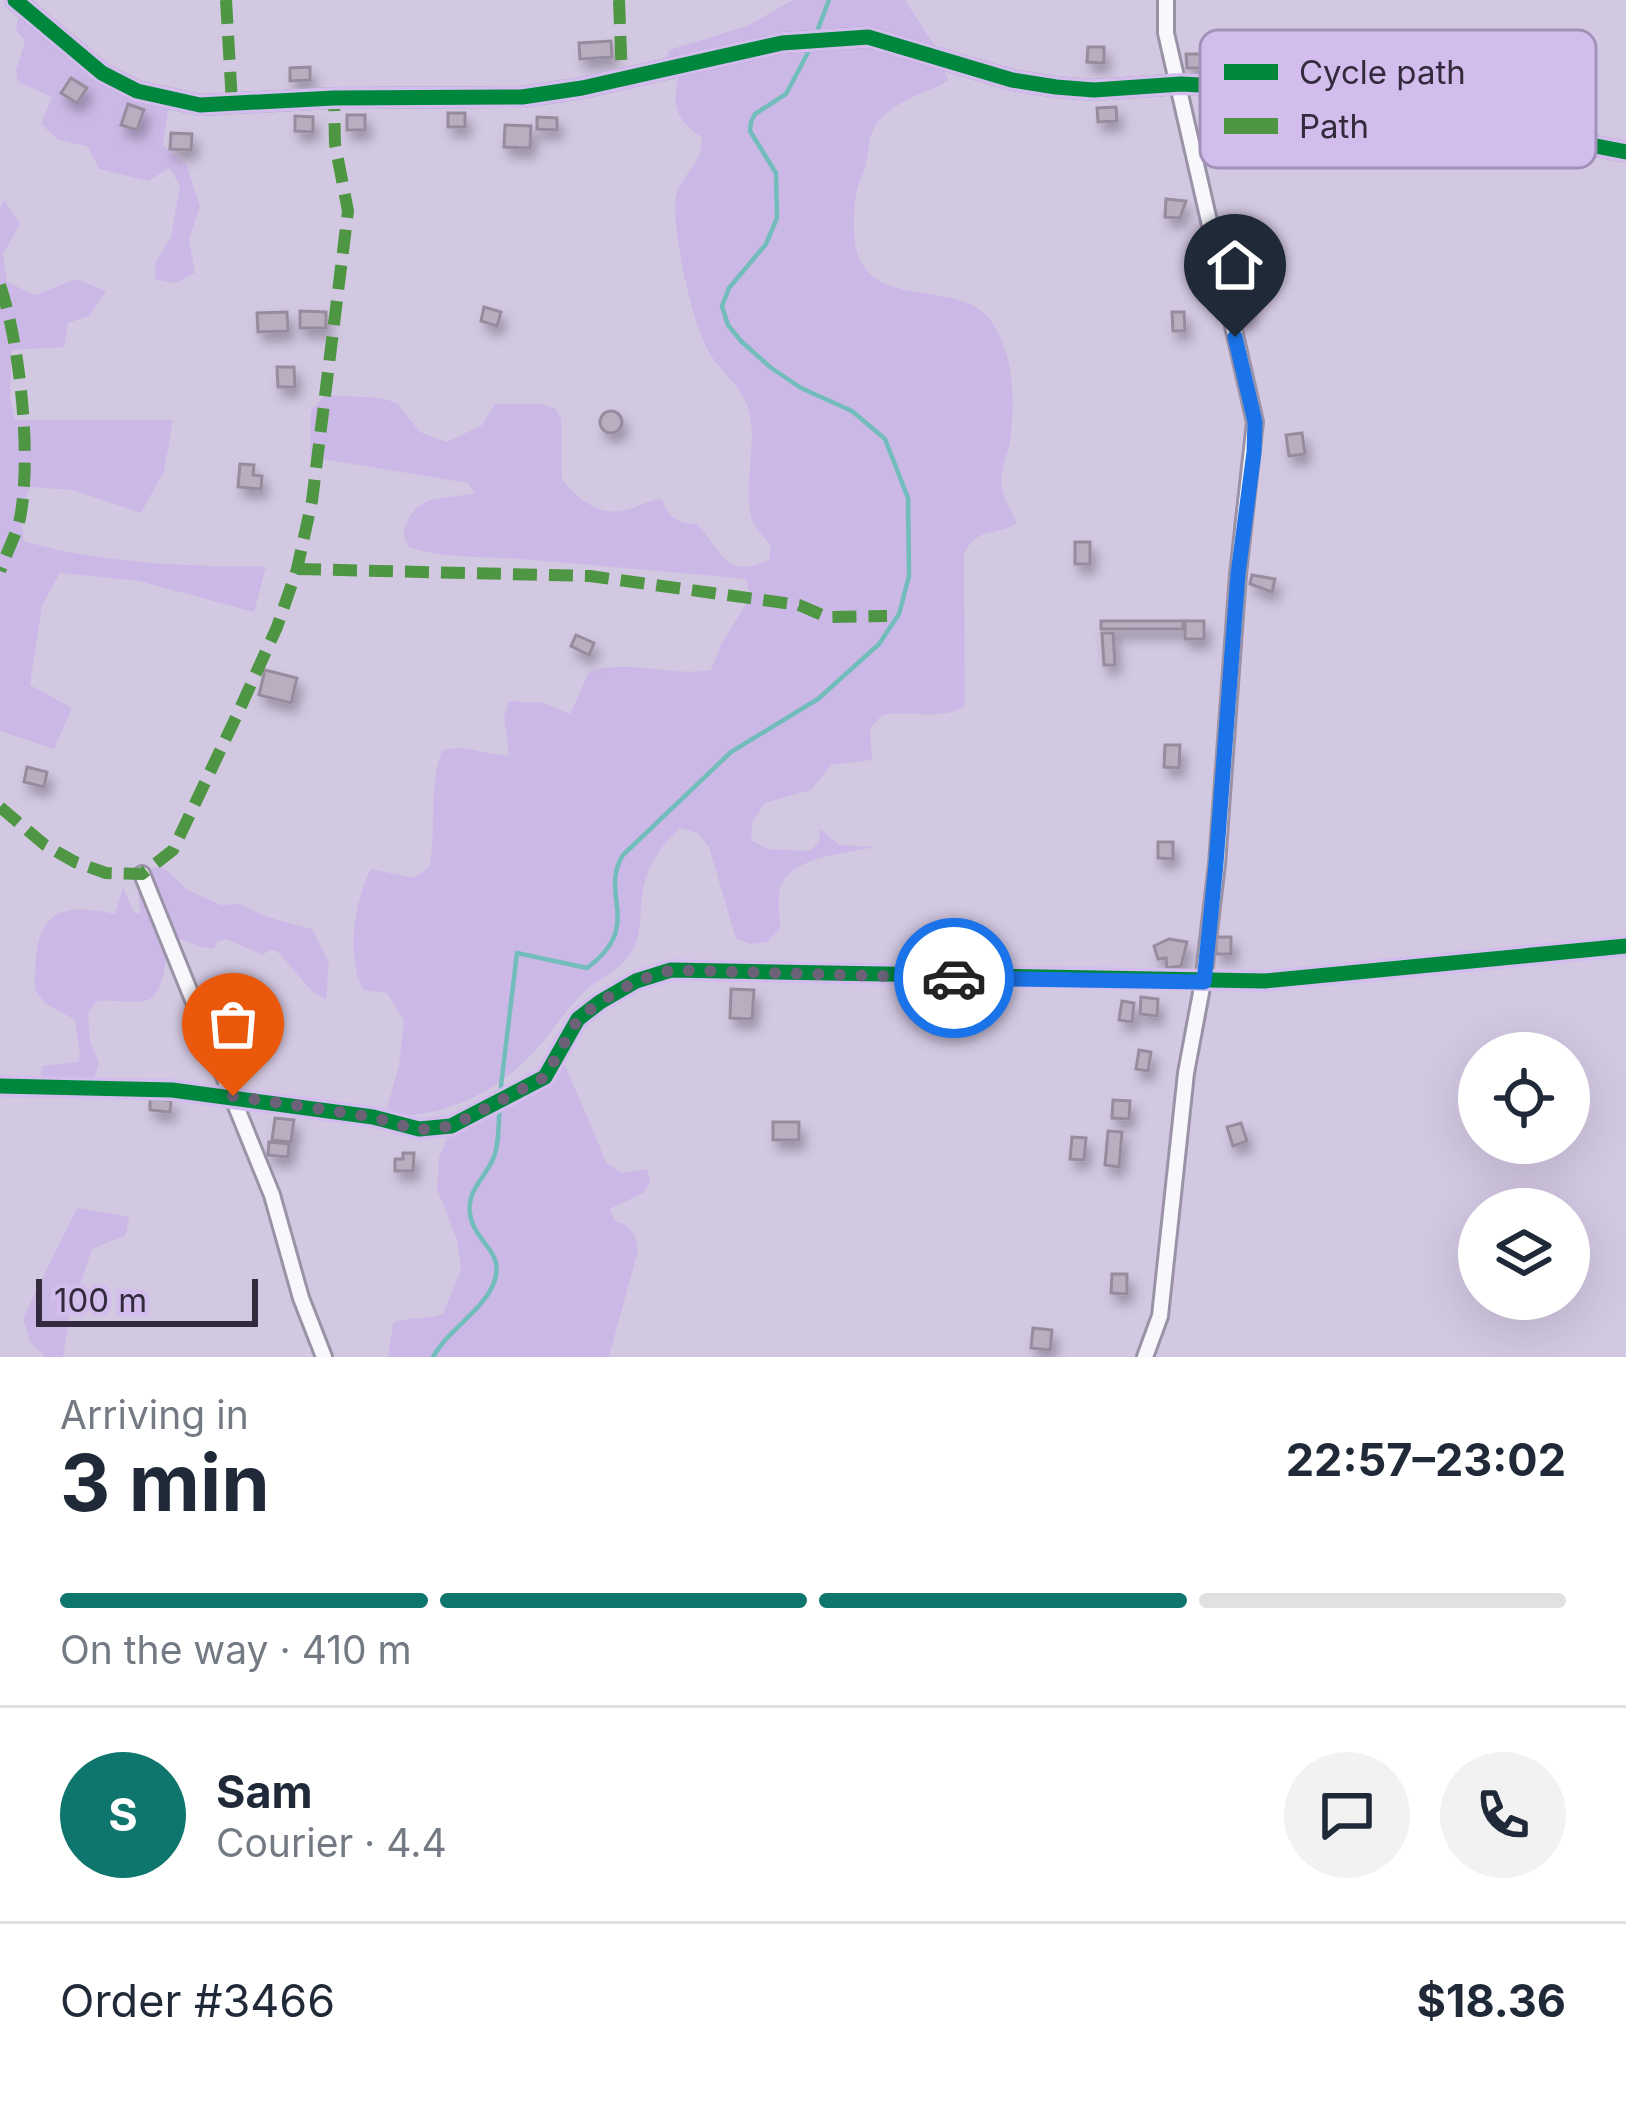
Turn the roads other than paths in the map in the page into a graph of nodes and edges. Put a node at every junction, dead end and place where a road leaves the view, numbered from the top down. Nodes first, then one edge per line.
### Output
1 (15, 0) edge
2 (1166, 0) edge
3 (1181, 84) junction
4 (1200, 85) edge
5 (1596, 146) edge
6 (1626, 152) edge
7 (142, 874) dead end
8 (1626, 946) edge
9 (1204, 982) junction
10 (0, 1086) edge
11 (233, 1096) junction
12 (324, 1357) edge
13 (1144, 1357) edge

1 - 3 street
2 - 3 street
3 - 4 street
3 - 9 street
5 - 6 street
7 - 11 street
8 - 9 street
9 - 11 street
9 - 13 street
10 - 11 street
11 - 12 street

